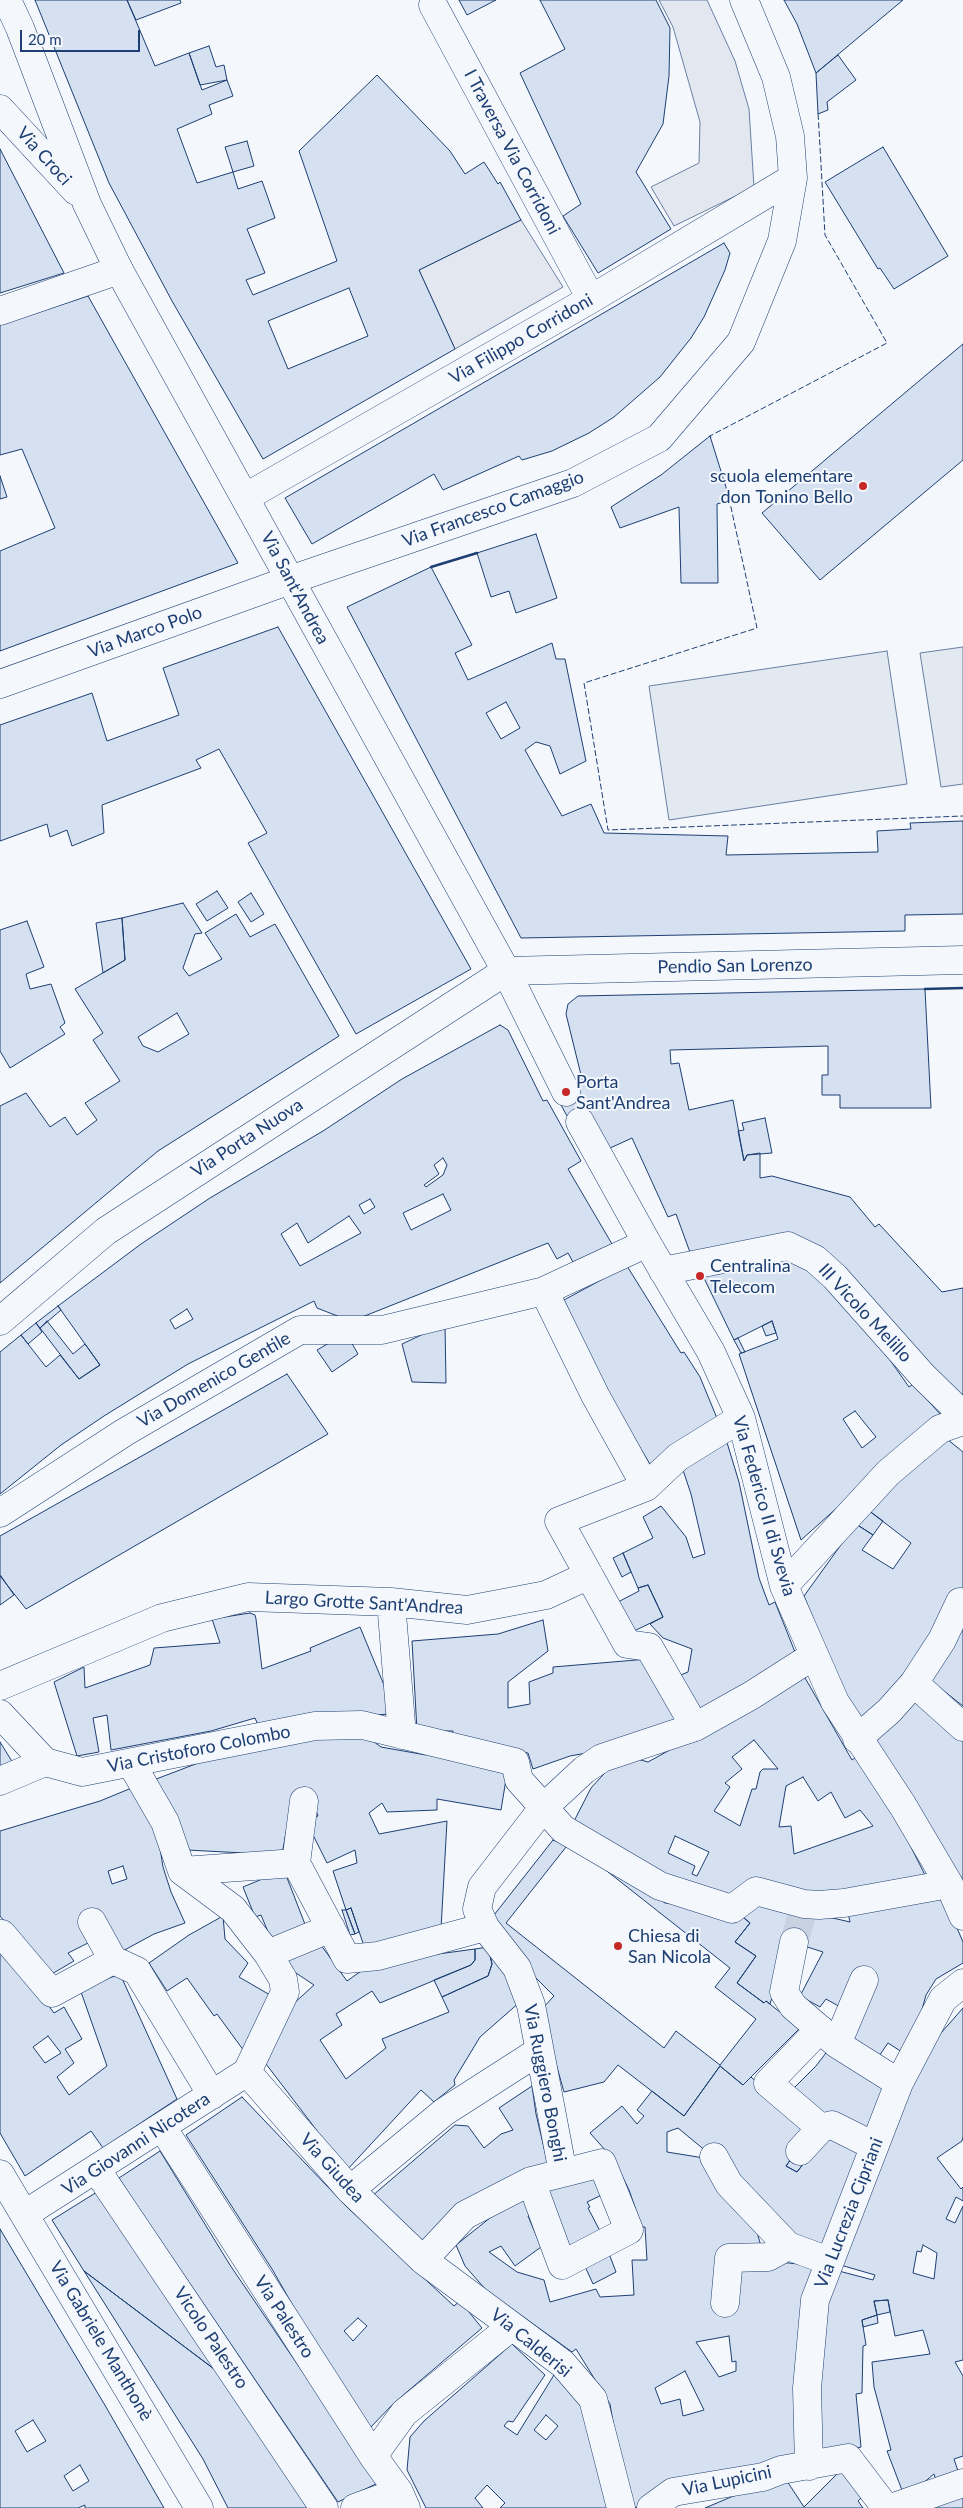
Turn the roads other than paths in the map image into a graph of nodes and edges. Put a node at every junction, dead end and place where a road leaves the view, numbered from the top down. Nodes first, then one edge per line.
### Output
1 (7, 0) edge
2 (744, 0) edge
3 (433, 5) dead end
4 (0, 109) edge
5 (793, 178) junction
6 (87, 204) junction
7 (119, 270) junction
8 (591, 299) junction
9 (0, 311) edge
10 (246, 497) junction
11 (290, 580) junction
12 (0, 684) edge
13 (963, 960) edge
14 (506, 971) junction
15 (566, 1092) dead end
16 (580, 1122) dead end
17 (647, 1243) junction
18 (663, 1271) junction
19 (544, 1291) junction
20 (0, 1321) edge
21 (963, 1415) edge
22 (741, 1418) junction
23 (963, 1421) edge
24 (646, 1487) junction
25 (0, 1513) edge
26 (589, 1575) junction
27 (784, 1586) junction
28 (390, 1602) junction
29 (960, 1602) dead end
30 (813, 1656) junction
31 (914, 1683) junction
32 (0, 1686) edge
33 (0, 1714) edge
34 (695, 1727) junction
35 (963, 1728) edge
36 (402, 1735) junction
37 (857, 1739) junction
38 (45, 1762) junction
39 (131, 1763) junction
40 (0, 1781) edge
41 (304, 1801) dead end
42 (542, 1808) junction
43 (296, 1863) junction
44 (182, 1871) junction
45 (949, 1884) junction
46 (963, 1916) edge
47 (92, 1922) dead end
48 (485, 1927) junction
49 (331, 1928) junction
50 (0, 1936) edge
51 (794, 1942) tunnel mouth
52 (268, 1954) junction
53 (113, 1960) junction
54 (864, 1980) dead end
55 (963, 1983) edge
56 (828, 2036) junction
57 (539, 2050) junction
58 (247, 2072) junction
59 (899, 2083) junction
60 (212, 2095) junction
61 (162, 2127) junction
62 (821, 2128) junction
63 (874, 2146) junction
64 (800, 2151) dead end
65 (714, 2157) dead end
66 (96, 2169) junction
67 (563, 2173) junction
68 (0, 2174) edge
69 (531, 2181) junction
70 (350, 2190) junction
71 (26, 2214) junction
72 (788, 2246) junction
73 (423, 2260) junction
74 (829, 2261) junction
75 (725, 2303) dead end
76 (511, 2326) junction
77 (373, 2456) junction
78 (808, 2466) junction
79 (963, 2484) edge
80 (403, 2500) edge
81 (199, 2508) edge
82 (324, 2508) edge
83 (355, 2508) edge
84 (621, 2508) edge
85 (651, 2508) edge
86 (886, 2508) edge
87 (891, 2508) edge

1 - 6 street
2 - 5 street, Via Francesco Camaggio
3 - 8 street, I Traversa Via Corridoni
4 - 6 street, Via Croci
5 - 8 street, Via Filippo Corridoni
5 - 11 street, Via Francesco Camaggio
6 - 7 street, Via Sant'Andrea
7 - 9 street
7 - 10 street, Via Sant'Andrea
8 - 10 street, Via Filippo Corridoni
10 - 11 street, Via Sant'Andrea
11 - 12 street, Via Marco Polo
11 - 14 street, Via Sant'Andrea
13 - 14 street, Pendio San Lorenzo
14 - 15 street
14 - 20 street, Via Porta Nuova
16 - 17 street, Via Federico II di Svevia
17 - 18 street, Via Federico II di Svevia
17 - 19 street, Via Domenico Gentile
18 - 21 street, III Vicolo Melillo
18 - 22 street, Via Federico II di Svevia
19 - 24 street
19 - 25 street, Via Domenico Gentile
22 - 24 street
22 - 27 street, Via Federico II di Svevia
23 - 27 street
24 - 26 street
26 - 28 street, Largo Grotte Sant'Andrea
26 - 34 street
27 - 30 street, Via Federico II di Svevia
28 - 32 street, Largo Grotte Sant'Andrea
28 - 36 street
29 - 31 street
30 - 34 street
30 - 37 street, Via Federico II di Svevia
31 - 35 street
31 - 37 street
33 - 38 street
34 - 42 street
36 - 39 street, Via Cristoforo Colombo
36 - 42 street, Via Cristoforo Colombo
37 - 45 street, Via Federico II di Svevia
38 - 39 street, Via Cristoforo Colombo
38 - 40 street
39 - 44 street
41 - 43 street
42 - 45 street
42 - 48 street
43 - 44 street
43 - 49 street
44 - 52 street
45 - 46 street, Via Federico II di Svevia
47 - 53 street
48 - 49 street
48 - 57 street, Via Ruggiero Bonghi
49 - 52 street
50 - 53 street
51 - 56 street
52 - 58 street
53 - 60 street
54 - 56 street
55 - 59 street, Via Lucrezia Cipriani
56 - 59 street
56 - 62 street
57 - 67 street, Via Ruggiero Bonghi
57 - 70 street
58 - 60 street, Via Giovanni Nicotera
58 - 70 street, Via Giudea
59 - 63 street, Via Lucrezia Cipriani
60 - 61 street, Via Giovanni Nicotera
61 - 66 street, Via Giovanni Nicotera
61 - 77 street, Via Palestro
62 - 63 street
62 - 64 street
63 - 74 street, Via Lucrezia Cipriani
65 - 72 street
66 - 71 street, Via Giovanni Nicotera
66 - 82 street, Vicolo Palestro
67 - 69 street, Via Ruggiero Bonghi
67 - 69 street
68 - 71 street, Via Gabriele Manthonè
69 - 73 street, Via Ruggiero Bonghi
70 - 73 street, Via Giudea
71 - 81 street, Via Gabriele Manthonè
72 - 74 street
72 - 75 street
73 - 76 street, Via Calderisi
74 - 78 street, Via Lucrezia Cipriani
76 - 77 street
76 - 84 street, Via Calderisi
77 - 80 street, Via Palestro
78 - 85 street, Via Lupicini
78 - 86 street, Via Lupicini
79 - 87 street
80 - 83 street

